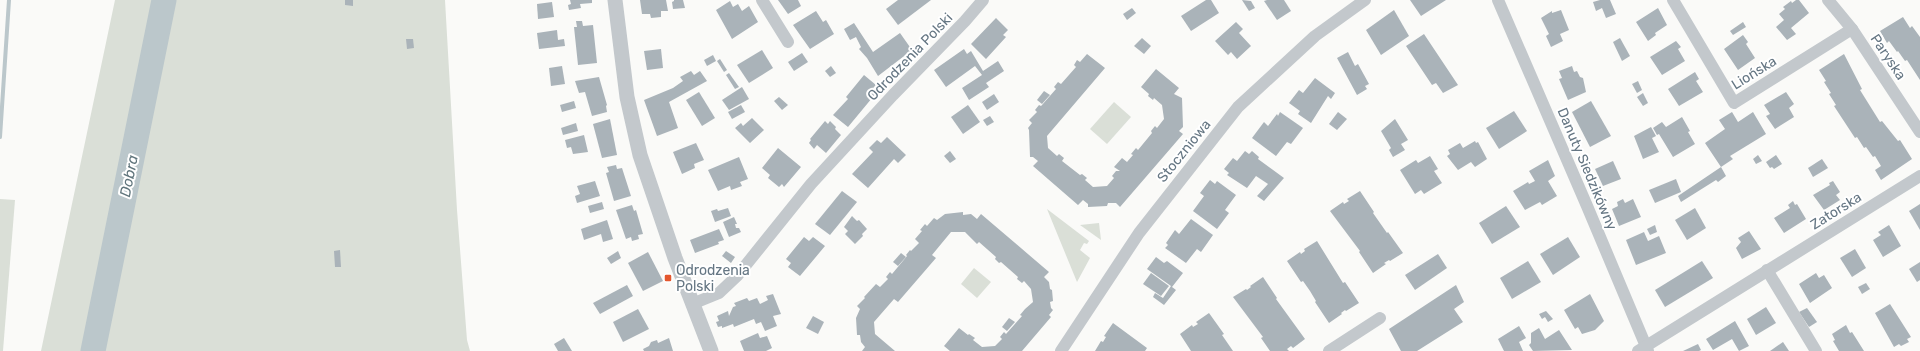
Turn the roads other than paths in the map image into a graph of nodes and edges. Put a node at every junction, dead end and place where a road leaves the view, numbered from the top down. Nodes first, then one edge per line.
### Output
1 (615, 0) edge
2 (762, 0) edge
3 (983, 0) edge
4 (1365, 0) edge
5 (1498, 0) edge
6 (1673, 0) edge
7 (1828, 0) edge
8 (1852, 29) junction
9 (788, 42) dead end
10 (1920, 132) edge
11 (1920, 176) edge
12 (1767, 270) junction
13 (692, 304) junction
14 (1380, 318) dead end
15 (1644, 349) edge
16 (711, 351) edge
17 (1061, 351) edge
18 (1329, 351) edge
19 (1816, 351) edge

1 - 13 street
2 - 9 street
3 - 13 street, Odrodzenia Polski
4 - 17 street, Stoczniowa
5 - 15 street, Danuty Siedzikówny
6 - 8 street, Liońska
7 - 8 street, Paryska
8 - 10 street, Paryska
11 - 12 street, Zatorska
12 - 15 street, Zatorska
12 - 19 street
13 - 16 street
14 - 18 street

